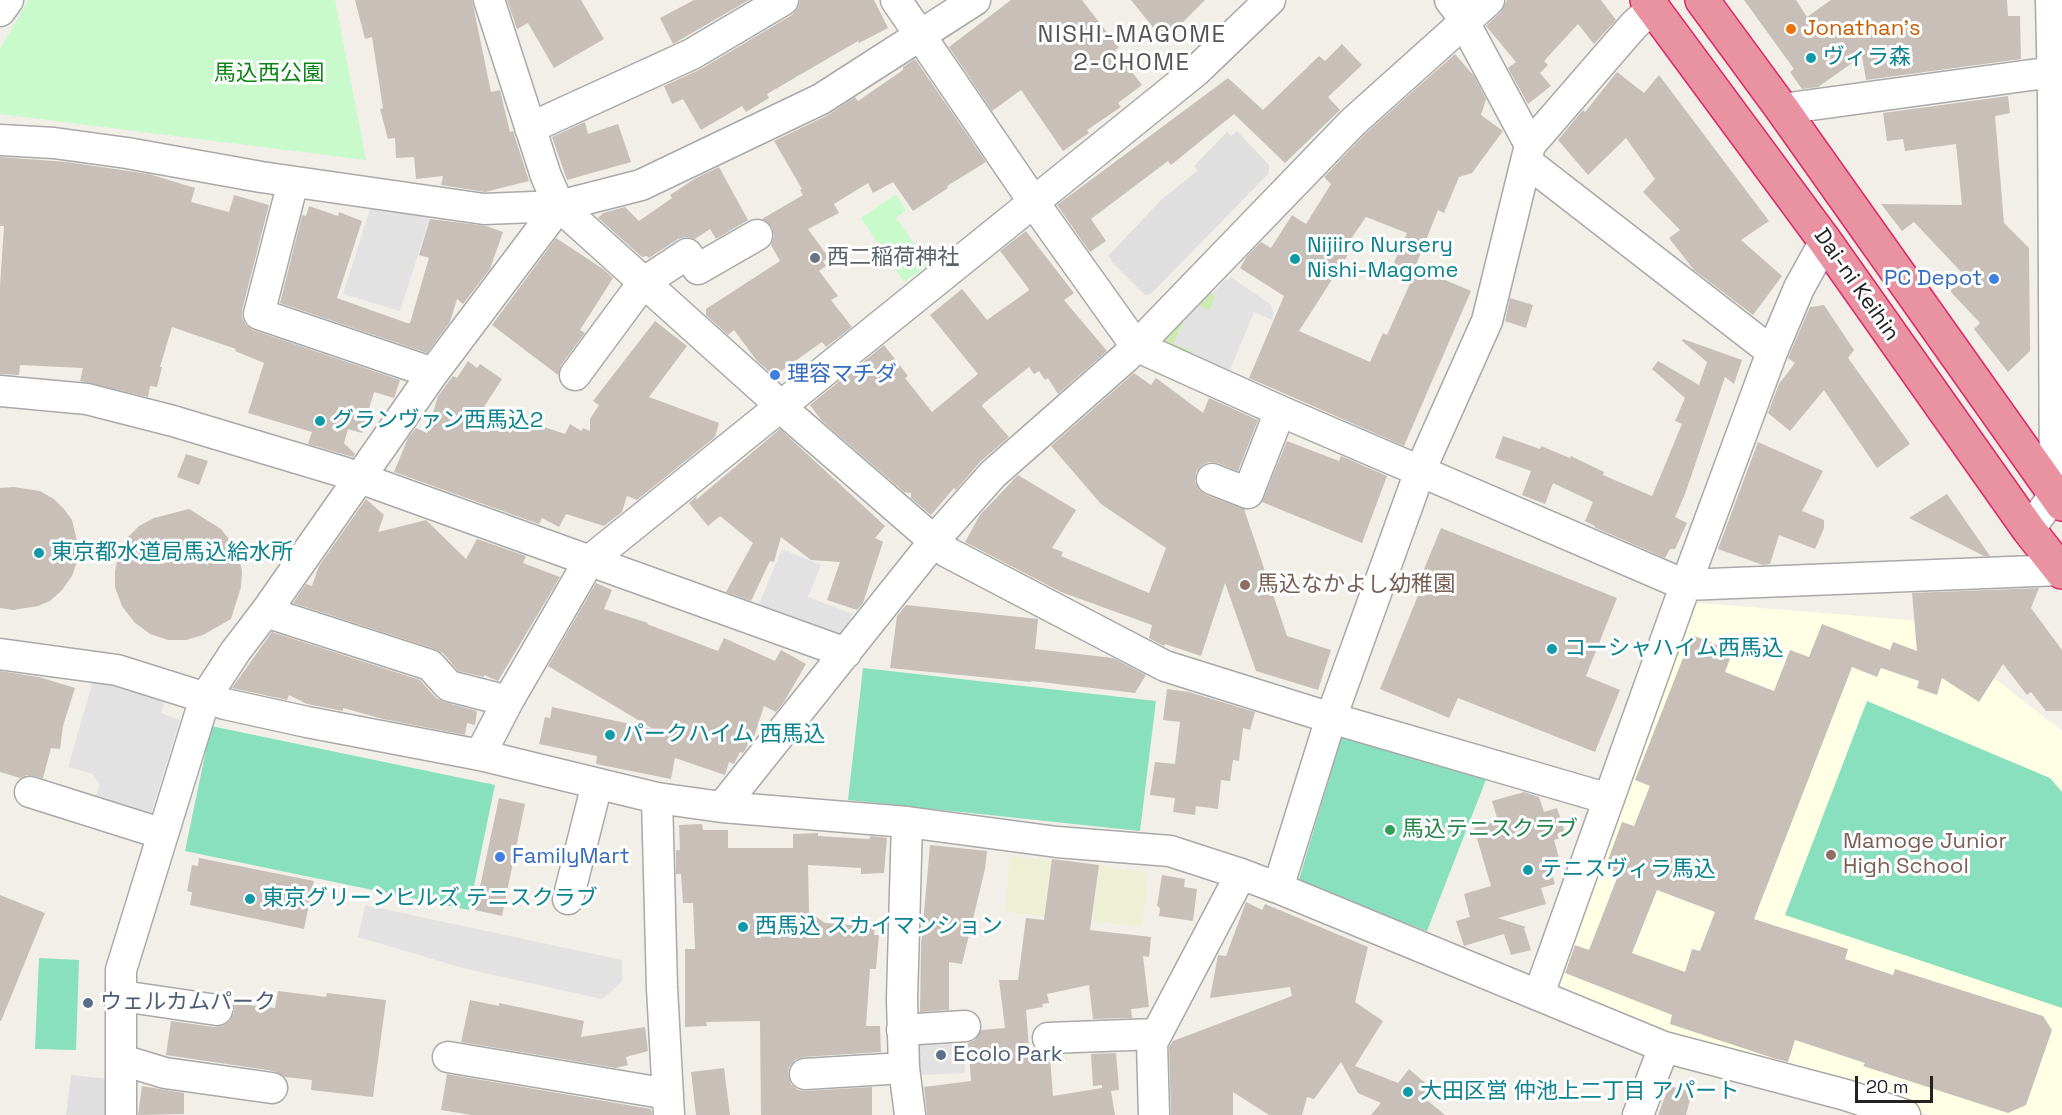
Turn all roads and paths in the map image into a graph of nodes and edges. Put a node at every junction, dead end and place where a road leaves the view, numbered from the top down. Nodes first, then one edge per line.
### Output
1 (8, 0) edge
2 (489, 0) edge
3 (783, 0) edge
4 (896, 0) edge
5 (975, 0) edge
6 (1270, 0) edge
7 (1489, 0) edge
8 (1702, 0) edge
9 (2051, 0) edge
10 (1649, 4) edge
11 (0, 11) edge
12 (1457, 12) edge
13 (920, 36) junction
14 (2053, 72) junction
15 (1782, 109) junction
16 (530, 128) junction
17 (0, 140) edge
18 (1529, 154) junction
19 (293, 182) junction
20 (1035, 202) junction
21 (560, 206) junction
22 (757, 235) dead end
23 (1825, 241) junction
24 (643, 283) junction
25 (1136, 346) junction
26 (1772, 352) junction
27 (433, 373) junction
28 (575, 375) dead end
29 (0, 391) edge
30 (779, 406) junction
31 (1280, 411) junction
32 (1420, 471) junction
33 (358, 478) junction
34 (1212, 479) dead end
35 (2058, 499) edge
36 (2029, 530) junction
37 (933, 542) junction
38 (589, 561) junction
39 (2061, 571) edge
40 (1685, 585) junction
41 (267, 610) junction
42 (846, 653) junction
43 (0, 654) edge
44 (205, 698) junction
45 (508, 701) junction
46 (1331, 718) junction
47 (480, 755) junction
48 (597, 784) junction
49 (30, 792) dead end
50 (657, 798) junction
51 (1609, 799) junction
52 (722, 807) junction
53 (907, 822) junction
54 (163, 834) junction
55 (1241, 874) junction
56 (1278, 888) junction
57 (568, 899) dead end
58 (1539, 994) junction
59 (122, 996) junction
60 (217, 1010) dead end
61 (964, 1026) dead end
62 (903, 1030) junction
63 (1156, 1034) junction
64 (1048, 1038) dead end
65 (1664, 1047) junction
66 (448, 1057) dead end
67 (122, 1060) junction
68 (904, 1068) junction
69 (805, 1074) dead end
70 (272, 1088) dead end
71 (668, 1105) edge
72 (121, 1115) edge
73 (910, 1115) edge
74 (1154, 1115) edge
75 (1638, 1115) edge
76 (1905, 1115) edge

1 - 11 street
2 - 16 street
3 - 16 street
4 - 13 street
5 - 13 street
6 - 20 street
7 - 12 street
8 - 15 highway, Dai-ni Keihin
9 - 14 street
10 - 18 street
10 - 23 highway, Dai-ni Keihin
12 - 18 street
12 - 25 street
13 - 20 street
13 - 21 street
14 - 15 street
14 - 35 street
15 - 35 highway, Dai-ni Keihin
16 - 21 street
17 - 19 street
18 - 26 street
18 - 32 street
19 - 21 street
19 - 27 street
20 - 25 street
20 - 30 street
21 - 24 street
21 - 27 street
22 - 24 street
23 - 26 street
23 - 36 highway, Dai-ni Keihin
24 - 28 street
24 - 30 street
25 - 31 street
25 - 37 street
26 - 40 street
27 - 33 street
29 - 33 street
30 - 37 street
30 - 38 street
31 - 32 street
31 - 34 street
32 - 40 street
32 - 46 street
33 - 38 street
33 - 41 street
35 - 36 street
36 - 39 highway, Dai-ni Keihin
37 - 42 street
37 - 46 street
38 - 42 street
38 - 45 street
39 - 40 street
40 - 51 street
41 - 44 street
41 - 45 street
42 - 52 street
43 - 44 street
44 - 47 street
44 - 54 street
45 - 47 street
46 - 51 street
46 - 56 street
47 - 48 street
48 - 50 street
48 - 57 street
49 - 54 street
50 - 52 street
50 - 71 street
51 - 58 street
52 - 53 street
53 - 55 street
53 - 62 street
54 - 59 street
55 - 56 street
55 - 63 street
56 - 58 street
58 - 65 street
59 - 60 street
59 - 67 street
61 - 62 street
62 - 68 street
63 - 64 street
63 - 74 street
65 - 75 street
65 - 76 street
66 - 71 street
67 - 70 street
67 - 72 street
68 - 69 street
68 - 73 street

